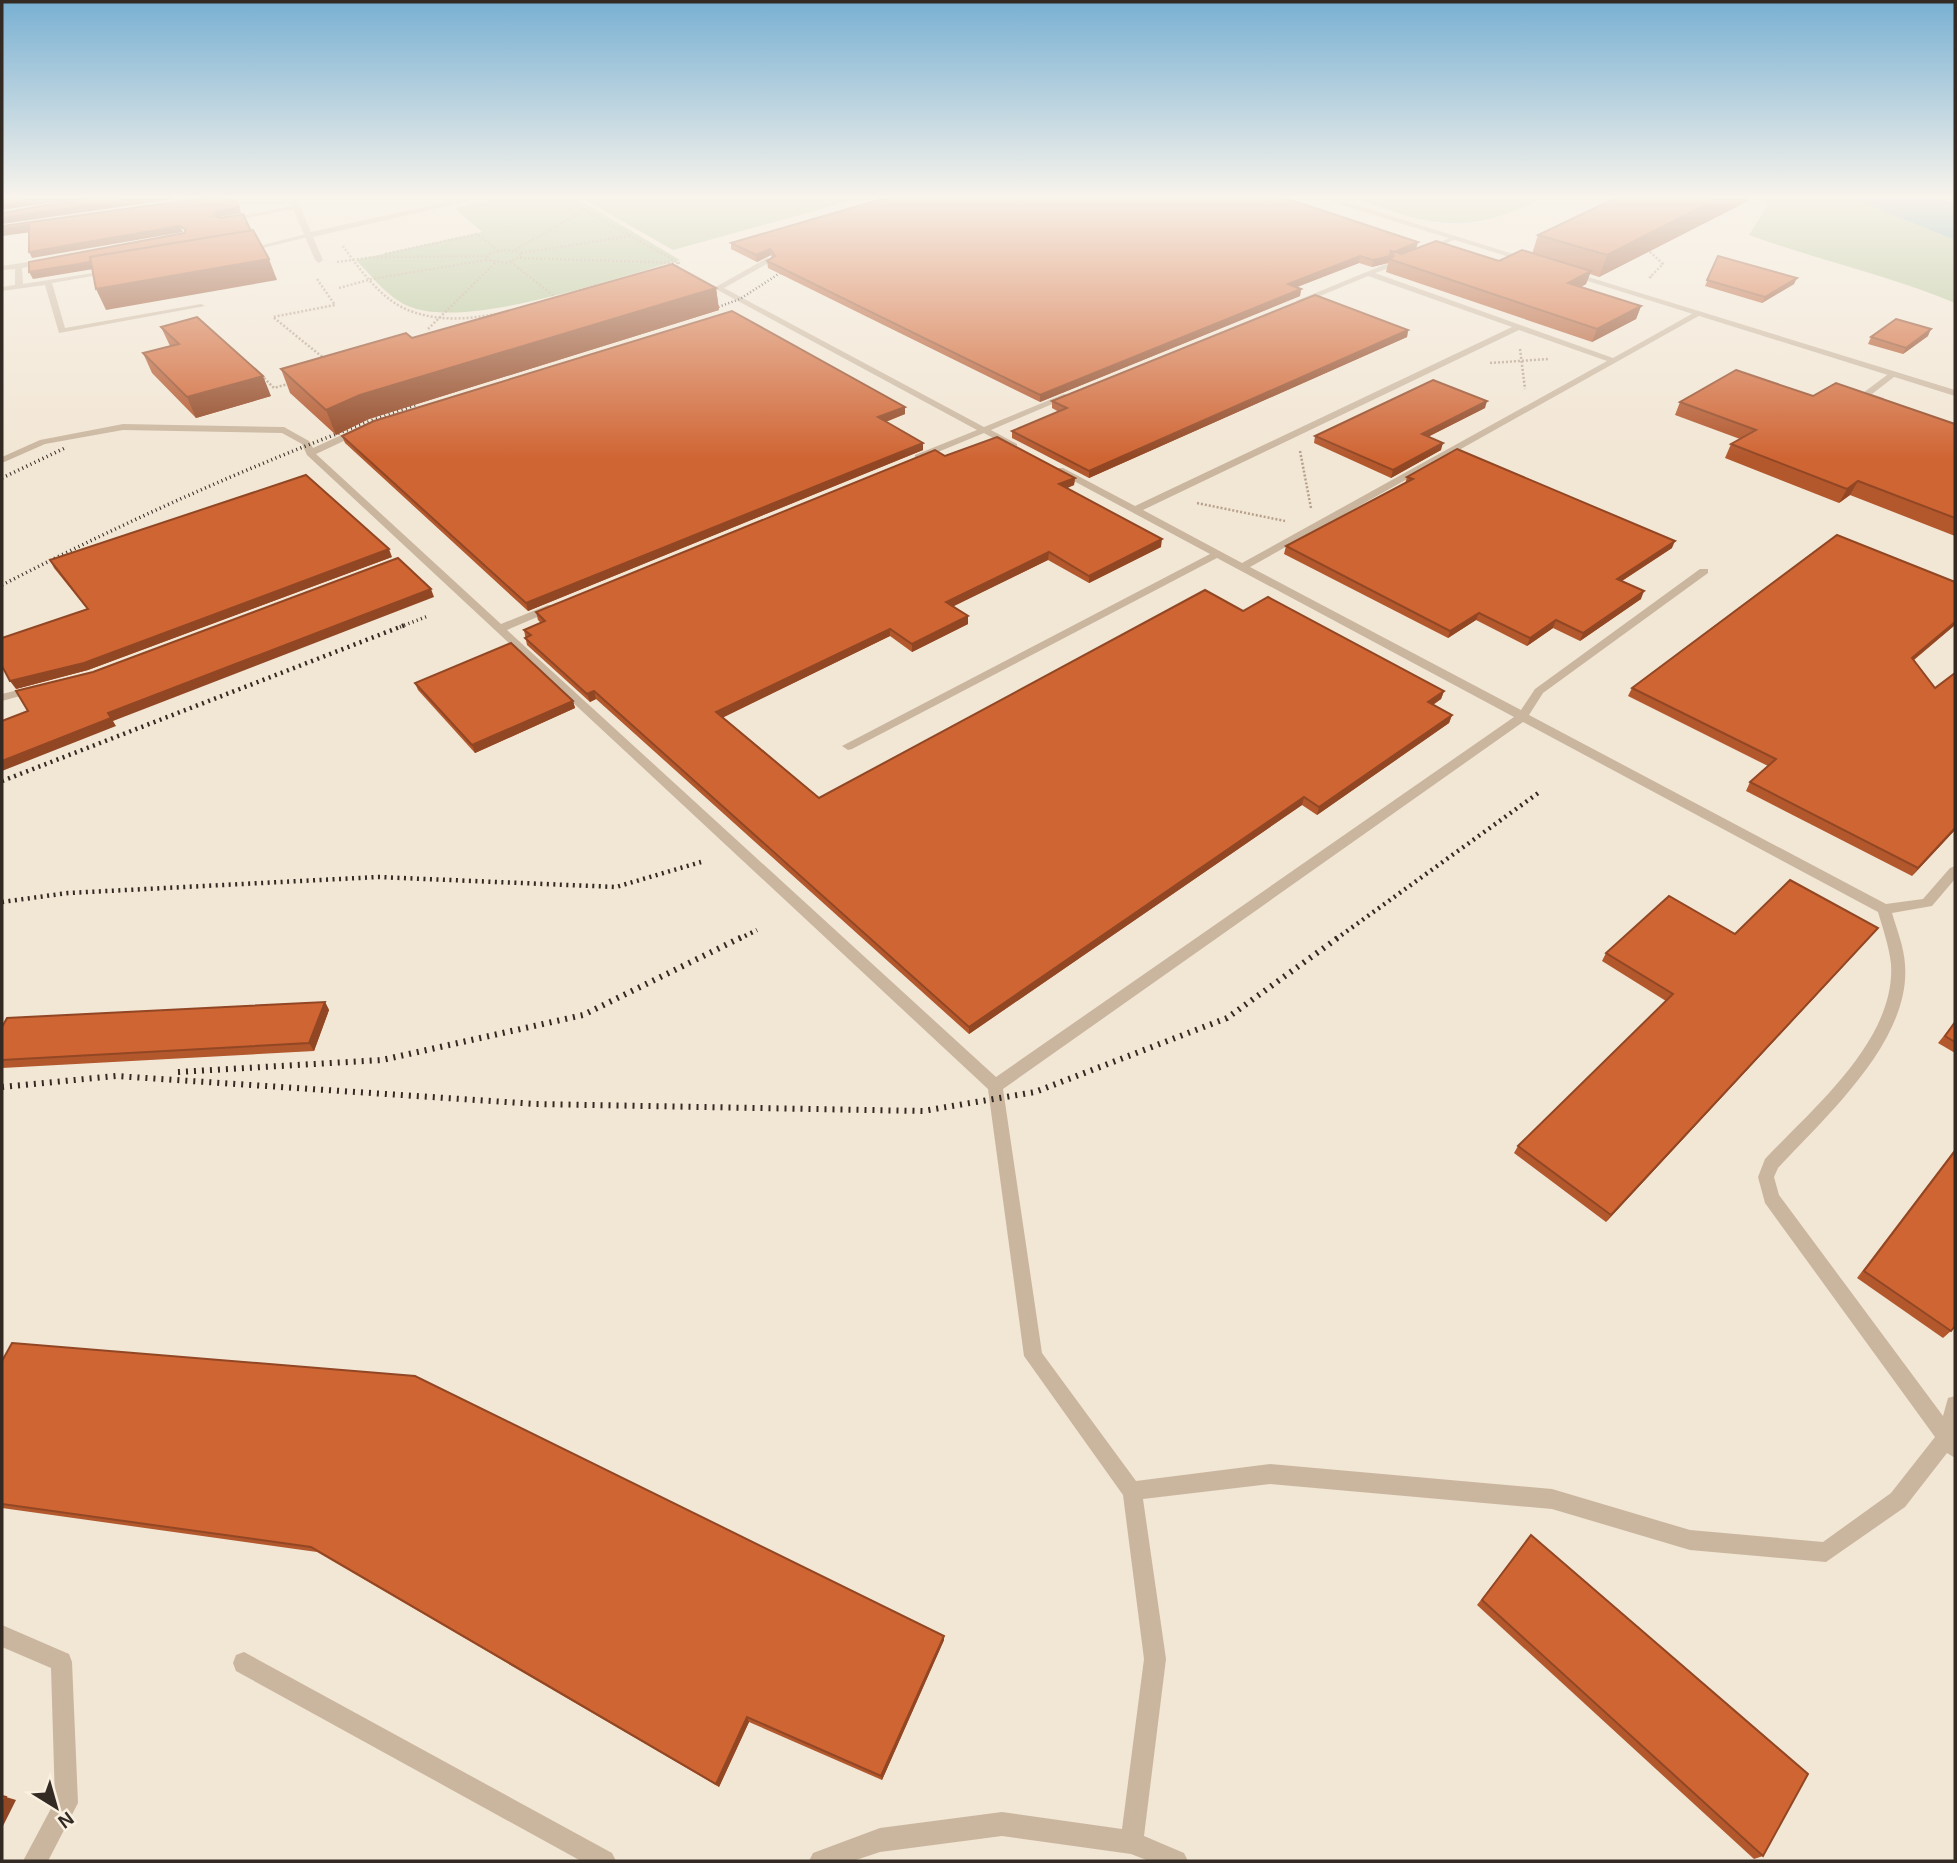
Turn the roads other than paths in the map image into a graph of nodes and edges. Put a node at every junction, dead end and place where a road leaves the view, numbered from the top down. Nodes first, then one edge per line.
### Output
1 (34, 284) edge
2 (49, 284) edge
3 (726, 284) edge
4 (1341, 284) edge
5 (1398, 284) edge
6 (1606, 284) edge
7 (19, 286) joint
8 (2, 289) edge
9 (1291, 305) edge
10 (201, 306) dead end
11 (751, 306) junction
12 (738, 310) dead end
13 (1700, 313) junction
14 (1518, 327) junction
15 (1615, 361) junction
16 (1894, 374) junction
17 (1074, 393) edge
18 (1955, 393) edge
19 (1891, 404) edge
20 (373, 424) edge
21 (985, 430) junction
22 (310, 453) junction
23 (1031, 455) edge
24 (2, 460) edge
25 (908, 461) edge
26 (1043, 461) edge
27 (1135, 510) junction
28 (418, 553) junction
29 (1217, 554) junction
30 (405, 558) dead end
31 (1242, 567) junction
32 (1704, 571) dead end
33 (564, 603) edge
34 (500, 629) junction
35 (41, 688) edge
36 (2, 698) edge
37 (1522, 717) junction
38 (848, 746) dead end
39 (1955, 871) edge
40 (1884, 909) junction
41 (995, 1086) junction
42 (1955, 1405) edge
43 (1951, 1442) edge
44 (1132, 1491) junction
45 (2, 1636) edge
46 (244, 1663) dead end
47 (1132, 1842) junction
48 (35, 1861) edge
49 (604, 1861) edge
50 (821, 1861) edge
51 (1176, 1861) edge

1 - 7 lane
2 - 10 lane
3 - 11 lane
4 - 9 lane
5 - 14 lane
6 - 13 street
7 - 8 lane
11 - 12 lane
11 - 21 lane
13 - 15 lane
13 - 16 street
14 - 15 lane
14 - 27 lane
15 - 31 lane
16 - 18 street
16 - 19 lane
17 - 21 lane
20 - 22 lane
21 - 23 lane
21 - 25 lane
22 - 24 lane
22 - 28 lane
26 - 27 lane
27 - 29 lane
28 - 30 lane
28 - 34 lane
29 - 31 lane
29 - 38 lane
31 - 37 lane
32 - 37 lane
33 - 34 lane
34 - 41 lane
35 - 36 lane
37 - 40 lane
37 - 41 lane
39 - 40 lane
40 - 43 lane
41 - 44 lane
42 - 43 lane
43 - 44 lane
44 - 47 lane
45 - 48 lane
46 - 49 lane
47 - 50 lane
47 - 51 lane

